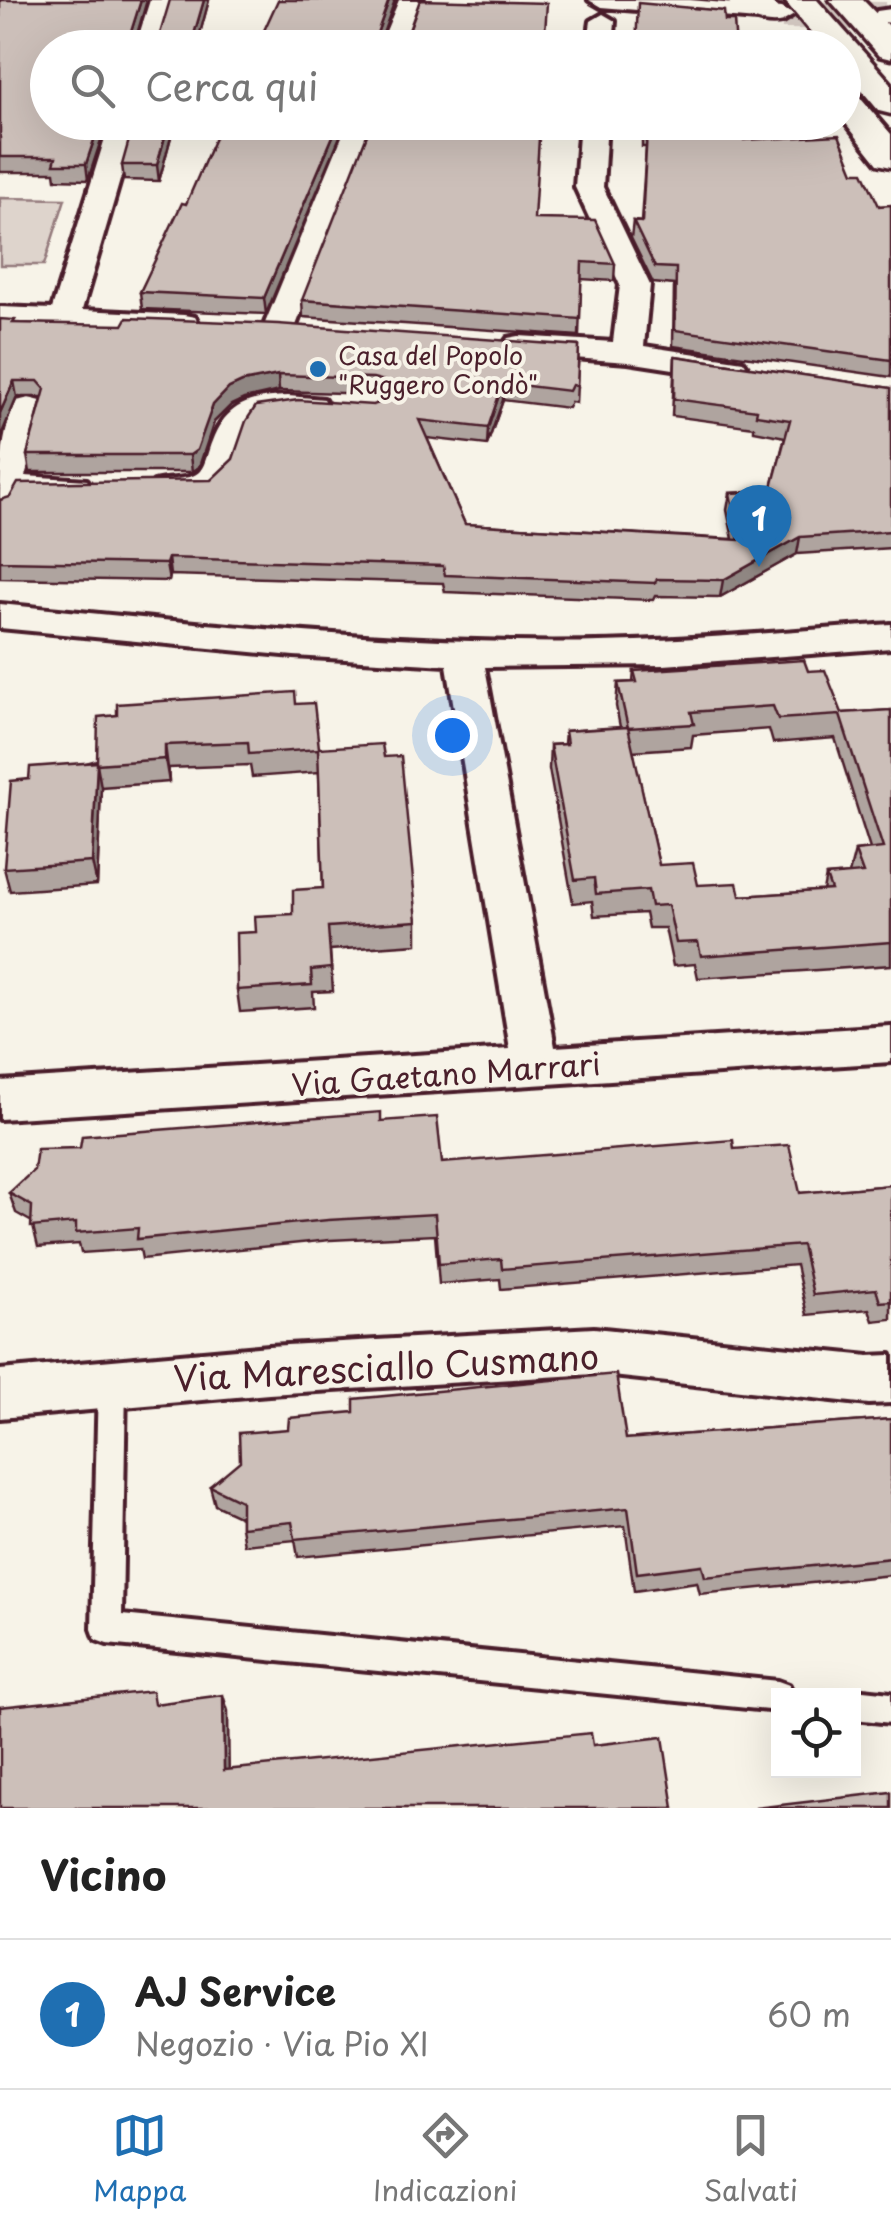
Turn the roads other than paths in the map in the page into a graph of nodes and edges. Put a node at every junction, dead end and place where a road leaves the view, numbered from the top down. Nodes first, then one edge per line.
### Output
1 (162, 0) edge
2 (411, 0) edge
3 (846, 0) edge
4 (774, 8) edge
5 (602, 10) edge
6 (153, 30) edge
7 (399, 30) edge
8 (788, 30) edge
9 (812, 30) tunnel mouth
10 (891, 49) edge
11 (861, 69) edge
12 (891, 104) edge
13 (861, 120) edge
14 (118, 140) edge
15 (355, 140) edge
16 (593, 140) edge
17 (891, 156) edge
18 (0, 316) edge
19 (64, 318) junction
20 (280, 328) junction
21 (318, 330) edge
22 (492, 343) edge
23 (628, 353) junction
24 (760, 372) edge
25 (336, 407) edge
26 (29, 408) edge
27 (103, 488) edge
28 (142, 488) edge
29 (3, 495) edge
30 (0, 616) edge
31 (891, 636) edge
32 (464, 653) junction
33 (891, 1044) edge
34 (536, 1067) junction
35 (0, 1100) edge
36 (891, 1378) edge
37 (112, 1384) junction
38 (0, 1394) edge
39 (771, 1695) edge
40 (861, 1705) edge
41 (891, 1708) edge

1 - 6 street
2 - 7 street
3 - 10 street
4 - 5 street
4 - 8 street
4 - 9 street
11 - 12 street
13 - 17 street
14 - 19 street
15 - 20 street
16 - 23 street
18 - 19 street
19 - 20 street
20 - 21 street
22 - 23 street
23 - 24 street
25 - 28 street
26 - 29 street
27 - 29 street
30 - 32 street
31 - 32 street
32 - 34 street
33 - 34 street, Via Gaetano Marrari
34 - 35 street, Via Gaetano Marrari
36 - 37 street, Via Maresciallo Cusmano
37 - 38 street, Via Maresciallo Cusmano
37 - 39 lane
40 - 41 lane

